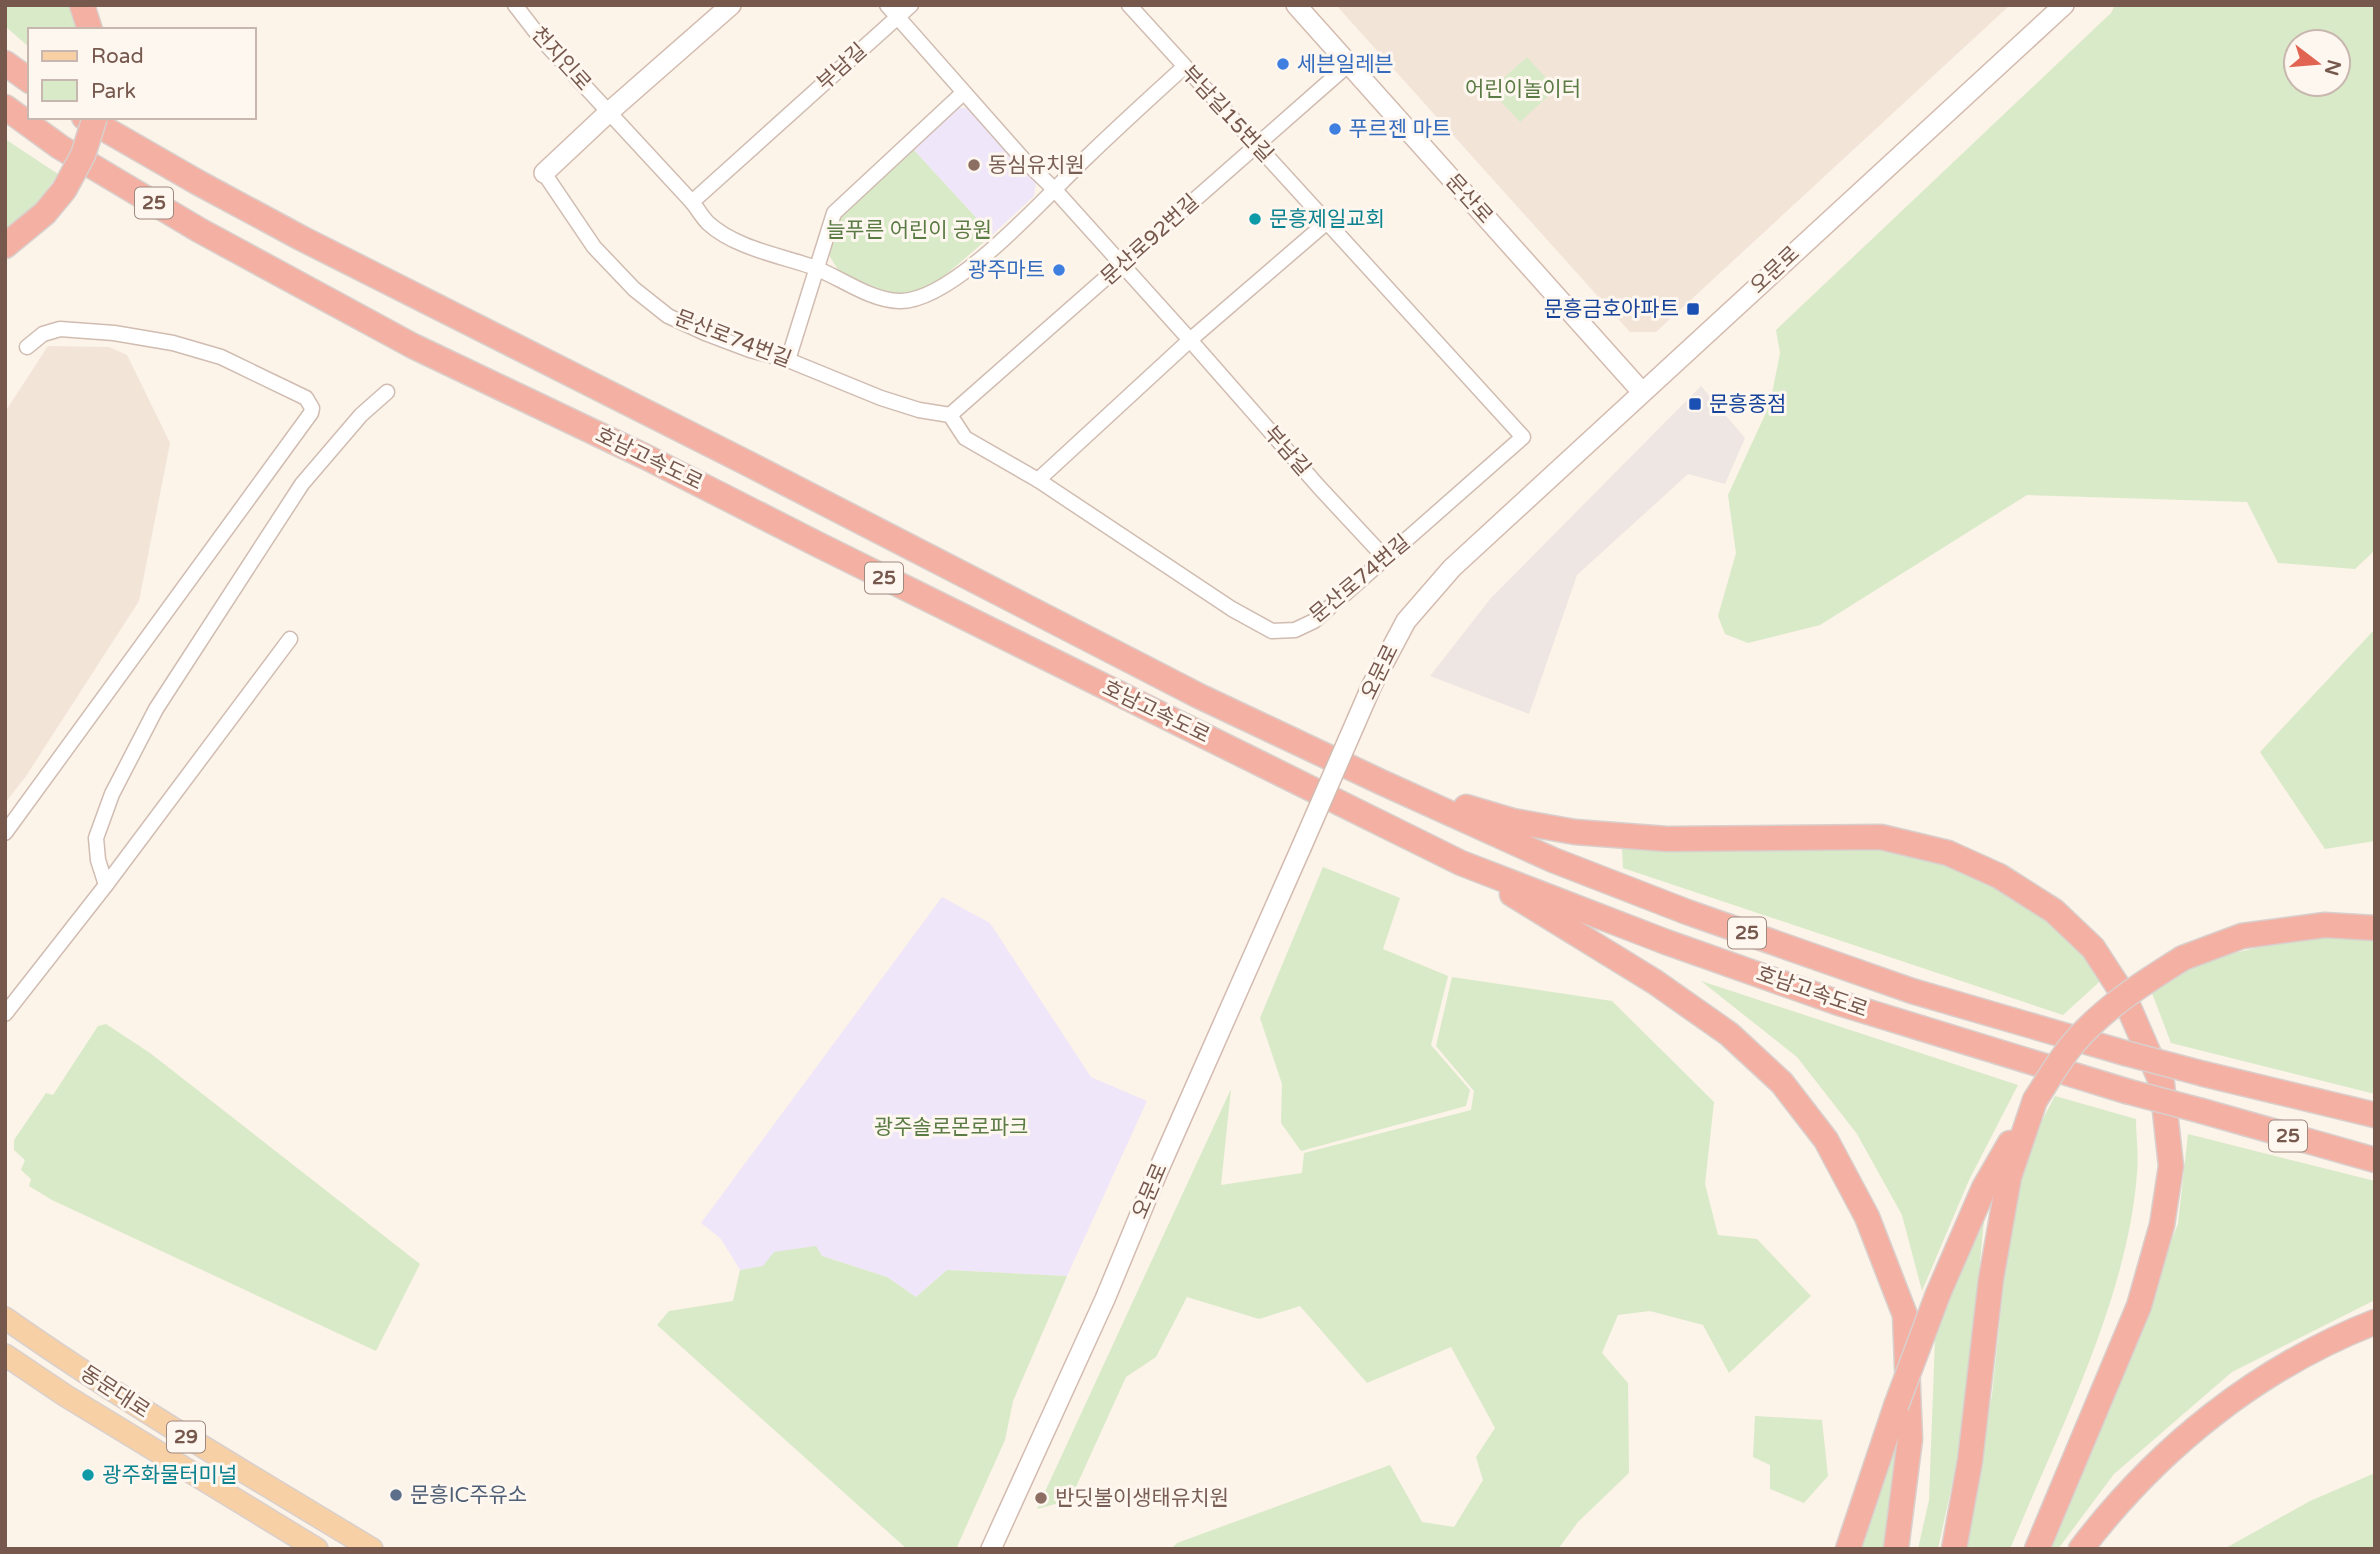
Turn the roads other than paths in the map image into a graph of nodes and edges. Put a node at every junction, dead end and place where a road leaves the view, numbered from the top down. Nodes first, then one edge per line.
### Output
1 (82, 5) edge
2 (515, 5) edge
3 (731, 5) edge
4 (911, 5) edge
5 (1129, 5) edge
6 (1296, 5) edge
7 (2064, 5) edge
8 (892, 11) edge
9 (89, 28) edge
10 (5, 63) edge
11 (1349, 64) junction
12 (1184, 67) junction
13 (28, 80) edge
14 (963, 93) junction
15 (5, 107) edge
16 (609, 112) junction
17 (88, 119) edge
18 (94, 119) edge
19 (1256, 145) junction
20 (544, 173) joint
21 (1054, 189) junction
22 (692, 202) junction
23 (1327, 222) junction
24 (5, 246) edge
25 (1122, 265) junction
26 (817, 269) junction
27 (1190, 340) junction
28 (27, 347) dead end
29 (788, 360) junction
30 (387, 392) dead end
31 (1642, 392) junction
32 (950, 415) junction
33 (1523, 437) joint
34 (1038, 480) junction
35 (1386, 559) junction
36 (290, 639) dead end
37 (1381, 782) junction
38 (5, 833) edge
39 (1461, 863) junction
40 (106, 885) junction
41 (2375, 928) edge
42 (5, 1014) edge
43 (2035, 1100) junction
44 (2375, 1115) edge
45 (2375, 1160) edge
46 (5, 1318) edge
47 (2375, 1322) edge
48 (5, 1355) edge
49 (240, 1502) junction
50 (320, 1518) junction
51 (317, 1549) edge
52 (372, 1549) edge
53 (991, 1549) edge
54 (1848, 1549) edge
55 (1896, 1549) edge
56 (1954, 1549) edge
57 (2037, 1549) edge
58 (2081, 1549) edge

1 - 9 highway
2 - 16 street, 천지인로
3 - 16 main road, 문산로74번길
4 - 8 street
5 - 12 street, 부남길15번길
6 - 11 main road, 문산로
7 - 31 main road, 오문로
8 - 14 street, 부남길
8 - 22 street, 부남길
10 - 13 highway
11 - 19 street, 문산로92번길
11 - 31 main road, 문산로
12 - 19 street, 부남길15번길
12 - 21 street
14 - 21 street, 부남길
14 - 26 street
15 - 39 highway, 호남고속도로 / 25
16 - 20 main road, 문산로74번길
16 - 22 street, 천지인로
17 - 37 highway, 호남고속도로 / 25
18 - 24 highway, bridge
19 - 23 street, 부남길15번길
19 - 25 street, 문산로92번길
20 - 29 street, 문산로74번길
21 - 25 street, 부남길
21 - 26 street, 천지인로
22 - 26 street, 천지인로
23 - 27 street
23 - 33 street, 부남길15번길
25 - 27 street, 부남길
25 - 32 street, 문산로92번길
26 - 29 street
27 - 34 street
27 - 35 street, 부남길
28 - 38 street
29 - 32 street, 문산로74번길
30 - 40 street
31 - 53 main road, 오문로, bridge
32 - 34 street, 문산로74번길
33 - 35 street, 문산로74번길
34 - 35 street, 문산로74번길
36 - 40 street
37 - 44 highway, 호남고속도로 / 25, bridge
37 - 57 highway
39 - 45 highway, 호남고속도로 / 25, bridge
39 - 55 highway
40 - 42 street
41 - 43 highway, bridge
43 - 54 highway, bridge
43 - 56 highway
46 - 50 main road, 동문대로 / 29
47 - 58 highway
48 - 49 main road, 동문대로 / 29
49 - 50 main road
49 - 51 main road, 동문대로 / 29
50 - 52 main road, 동문대로 / 29

